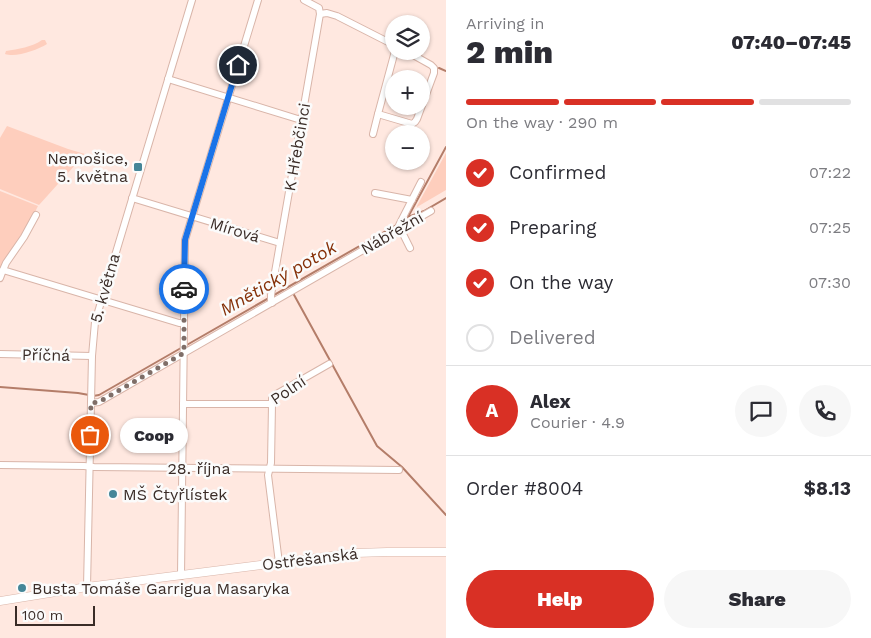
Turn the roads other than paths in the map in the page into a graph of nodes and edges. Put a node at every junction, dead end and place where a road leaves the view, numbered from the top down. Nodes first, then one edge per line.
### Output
1 (192, 0) edge
2 (258, 0) edge
3 (304, 0) edge
4 (320, 14) junction
5 (385, 40) edge
6 (393, 60) edge
7 (422, 60) edge
8 (168, 79) junction
9 (228, 98) junction
10 (378, 114) junction
11 (302, 120) junction
12 (373, 134) dead end
13 (421, 182) dead end
14 (375, 193) dead end
15 (132, 198) junction
16 (412, 200) junction
17 (431, 210) dead end
18 (36, 215) dead end
19 (192, 217) junction
20 (400, 228) junction
21 (280, 243) junction
22 (410, 248) dead end
23 (3, 270) junction
24 (0, 278) edge
25 (271, 299) junction
26 (101, 300) junction
27 (184, 323) junction
28 (184, 349) junction
29 (0, 354) edge
30 (92, 356) junction
31 (329, 364) dead end
32 (91, 402) junction
33 (183, 404) junction
34 (272, 404) junction
35 (0, 465) edge
36 (90, 467) junction
37 (182, 468) junction
38 (269, 469) junction
39 (399, 470) dead end
40 (444, 552) edge
41 (279, 563) junction
42 (181, 576) junction
43 (87, 587) junction
44 (0, 601) edge

1 - 8 street, 5. května
2 - 9 street
3 - 4 street
4 - 5 street
4 - 11 street, K Hřebčinci
6 - 10 street
7 - 10 street
8 - 9 street
8 - 15 street, 5. května
9 - 11 street
9 - 19 street
10 - 12 street
11 - 21 street, K Hřebčinci
13 - 16 street
14 - 16 street
15 - 19 street, Mírová
15 - 26 street, 5. května
16 - 20 street
17 - 20 street, Nábřežní
18 - 23 street
19 - 21 street, Mírová
19 - 27 street
20 - 22 street
20 - 25 street, Nábřežní
21 - 25 street, K Hřebčinci
23 - 24 street
23 - 26 street
25 - 28 street, Nábřežní
26 - 27 street
26 - 30 street, 5. května
27 - 28 street
28 - 32 street, Nábřežní
28 - 33 street
29 - 30 street, Příčná
30 - 32 street, 5. května
31 - 34 street, Polní
32 - 36 street, 5. května
33 - 34 street, Polní
33 - 37 street
34 - 38 street
35 - 36 street, 28. října
36 - 37 street, 28. října
36 - 43 street, 5. května
37 - 38 street, 28. října
37 - 42 street
38 - 39 street, 28. října
38 - 41 street
40 - 41 street, Ostřešanská
41 - 42 street, Ostřešanská
42 - 43 street, Ostřešanská
43 - 44 street, Ostřešanská

